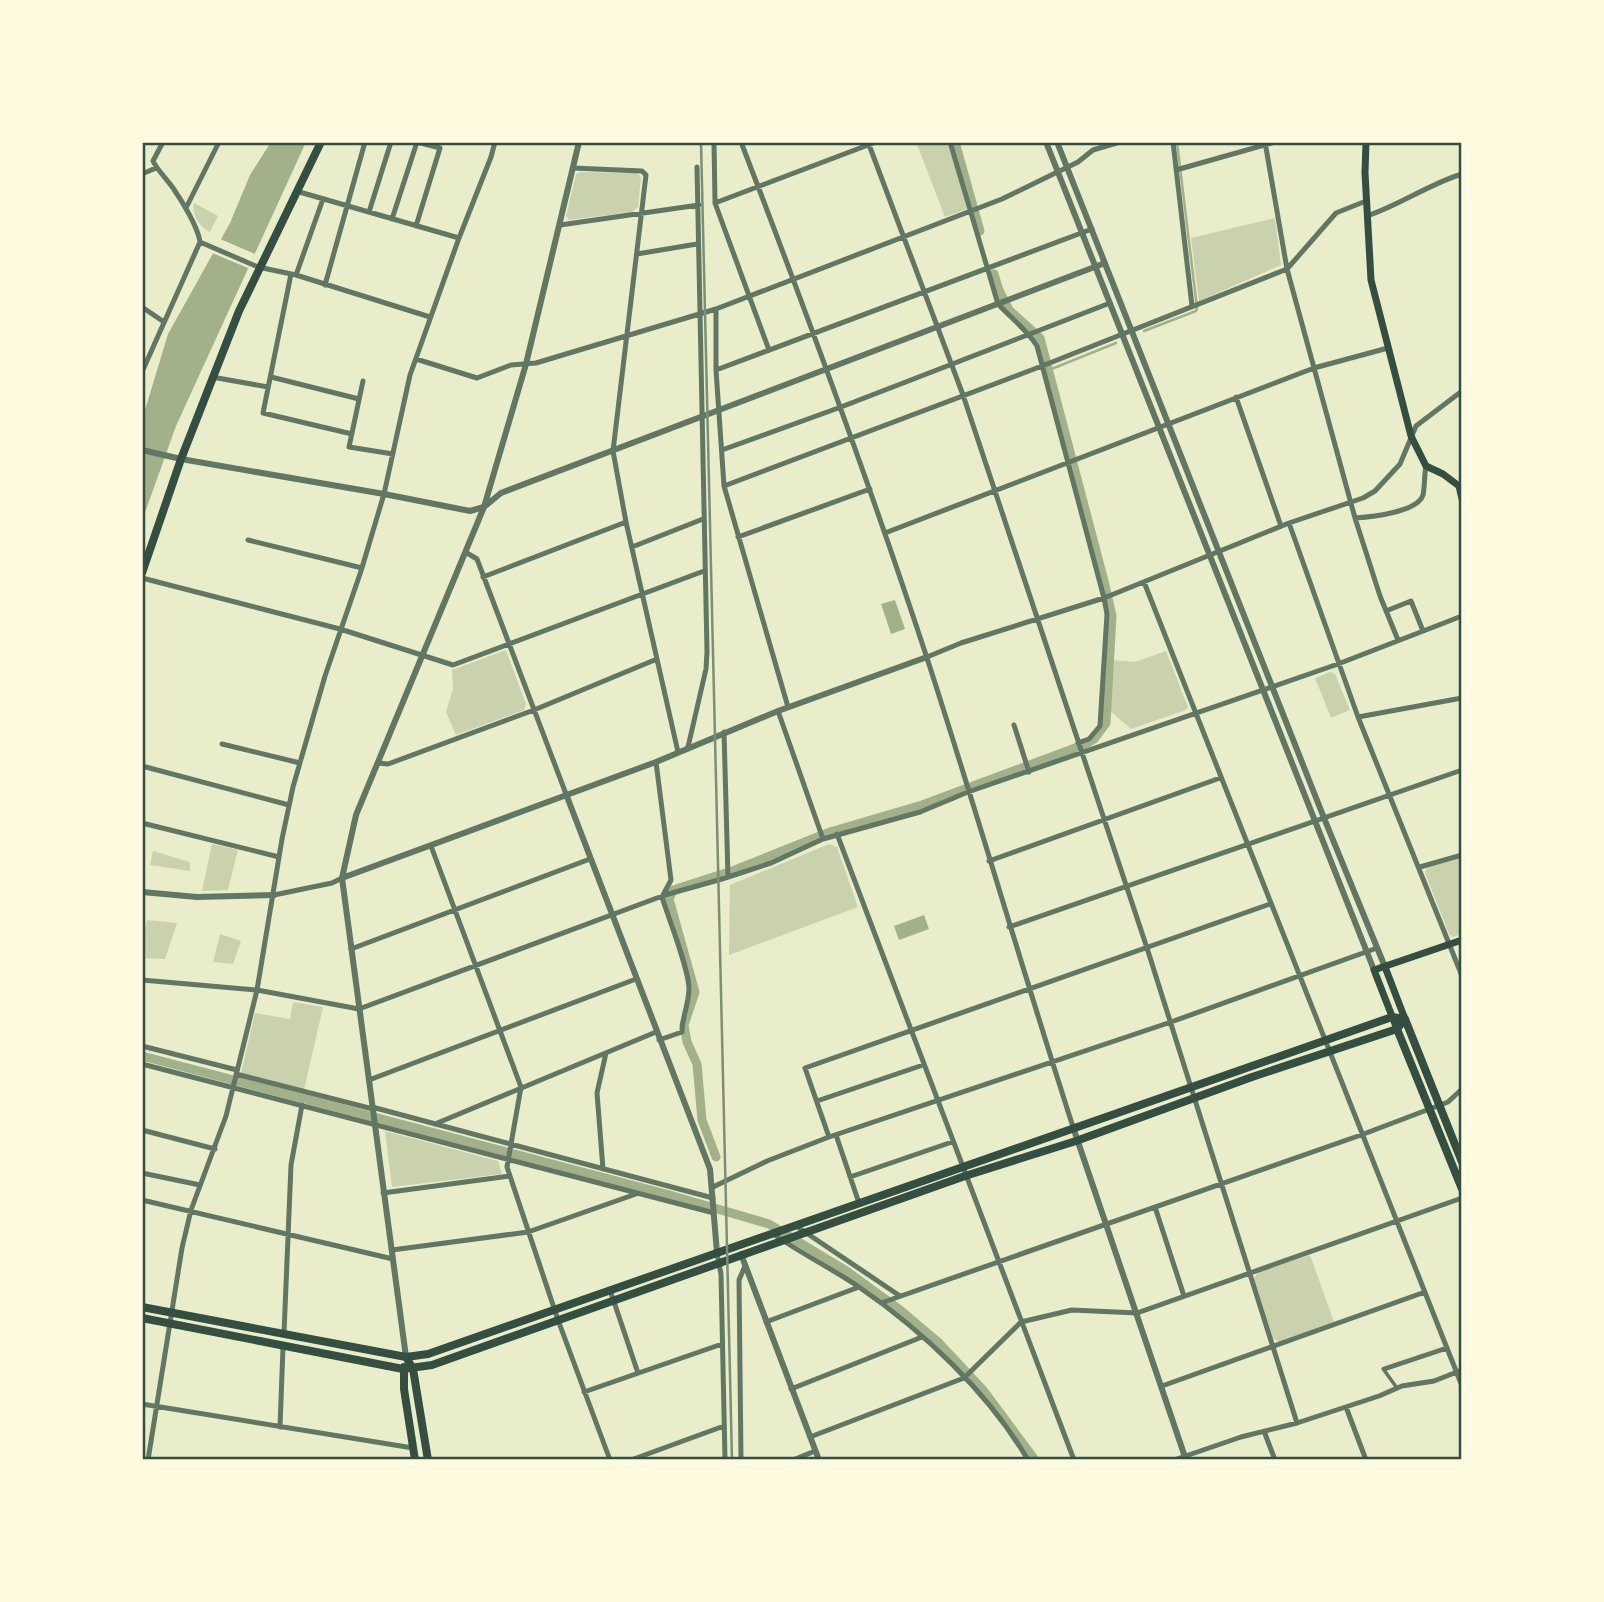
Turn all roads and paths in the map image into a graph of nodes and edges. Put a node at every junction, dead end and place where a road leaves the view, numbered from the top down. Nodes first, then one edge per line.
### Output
1 (163, 142) edge
2 (219, 142) edge
3 (321, 142) edge
4 (365, 142) edge
5 (391, 142) edge
6 (417, 142) edge
7 (495, 142) edge
8 (579, 142) edge
9 (714, 142) edge
10 (741, 142) edge
11 (876, 142) edge
12 (950, 142) edge
13 (1046, 142) edge
14 (1058, 142) edge
15 (1120, 142) edge
16 (1173, 142) edge
17 (1275, 142) edge
18 (1366, 142) edge
19 (868, 143) edge
20 (1266, 143) edge
21 (696, 167) dead end
22 (1067, 167) junction
23 (156, 168) junction
24 (573, 168) junction
25 (1176, 170) junction
26 (1058, 171) junction
27 (142, 174) edge
28 (1462, 174) edge
29 (758, 187) junction
30 (296, 191) junction
31 (323, 199) junction
32 (1366, 201) junction
33 (715, 203) junction
34 (699, 205) junction
35 (347, 206) junction
36 (186, 208) junction
37 (974, 210) junction
38 (369, 212) junction
39 (642, 213) junction
40 (1367, 216) junction
41 (392, 219) junction
42 (560, 225) junction
43 (416, 226) junction
44 (1092, 229) junction
45 (1082, 232) junction
46 (903, 237) junction
47 (459, 238) junction
48 (202, 243) junction
49 (697, 244) junction
50 (637, 254) junction
51 (1105, 263) junction
52 (254, 266) junction
53 (1096, 267) junction
54 (988, 268) junction
55 (1287, 269) junction
56 (293, 274) junction
57 (792, 280) junction
58 (325, 285) junction
59 (924, 292) junction
60 (749, 296) junction
61 (1002, 303) junction
62 (1110, 303) junction
63 (1192, 306) junction
64 (142, 307) edge
65 (716, 309) junction
66 (700, 314) junction
67 (430, 317) junction
68 (164, 322) junction
69 (937, 327) junction
70 (1132, 330) junction
71 (1033, 332) junction
72 (813, 334) junction
73 (1122, 334) junction
74 (627, 335) junction
75 (1388, 348) junction
76 (769, 350) junction
77 (416, 359) junction
78 (144, 361) edge
79 (526, 364) junction
80 (951, 364) junction
81 (1046, 364) junction
82 (1314, 368) junction
83 (827, 369) junction
84 (716, 370) junction
85 (142, 372) edge
86 (211, 377) junction
87 (271, 377) junction
88 (363, 381) dead end
89 (268, 387) junction
90 (1462, 390) edge
91 (963, 395) junction
92 (1236, 397) junction
93 (359, 399) junction
94 (841, 407) junction
95 (720, 410) junction
96 (702, 417) junction
97 (1169, 423) junction
98 (1160, 427) junction
99 (352, 433) junction
100 (1410, 436) junction
101 (853, 438) junction
102 (142, 450) edge
103 (722, 450) junction
104 (613, 451) junction
105 (393, 454) junction
106 (181, 460) junction
107 (1071, 461) junction
108 (1426, 467) junction
109 (724, 486) junction
110 (870, 489) junction
111 (995, 491) junction
112 (384, 494) junction
113 (1462, 499) edge
114 (1352, 504) junction
115 (484, 507) junction
116 (1355, 517) junction
117 (703, 519) junction
118 (626, 522) junction
119 (1289, 523) junction
120 (1281, 526) junction
121 (885, 533) junction
122 (738, 537) junction
123 (248, 540) dead end
124 (632, 547) junction
125 (1219, 551) junction
126 (467, 553) junction
127 (1210, 555) junction
128 (362, 568) junction
129 (704, 571) junction
130 (142, 573) edge
131 (483, 577) junction
132 (142, 578) edge
133 (1144, 582) junction
134 (642, 593) junction
135 (1107, 597) junction
136 (1386, 611) junction
137 (1462, 616) edge
138 (1038, 620) junction
139 (340, 629) junction
140 (1423, 631) junction
141 (1398, 640) junction
142 (508, 644) junction
143 (423, 657) junction
144 (926, 657) junction
145 (657, 659) junction
146 (1338, 664) junction
147 (1273, 686) junction
148 (1265, 689) junction
149 (1462, 698) edge
150 (788, 707) junction
151 (534, 710) junction
152 (778, 711) junction
153 (1195, 712) junction
154 (1358, 717) junction
155 (1014, 725) dead end
156 (724, 732) junction
157 (222, 744) dead end
158 (688, 747) junction
159 (1079, 747) junction
160 (678, 752) junction
161 (656, 762) junction
162 (300, 763) junction
163 (378, 763) junction
164 (142, 766) edge
165 (1028, 767) junction
166 (1462, 770) edge
167 (1220, 778) junction
168 (967, 788) junction
169 (566, 794) junction
170 (1390, 796) junction
171 (289, 805) junction
172 (1324, 818) junction
173 (1104, 820) junction
174 (1315, 821) junction
175 (142, 823) edge
176 (837, 834) junction
177 (822, 837) junction
178 (1247, 845) junction
179 (431, 846) junction
180 (1462, 855) edge
181 (279, 857) junction
182 (590, 859) junction
183 (989, 861) junction
184 (1420, 867) junction
185 (728, 873) junction
186 (342, 878) junction
187 (1126, 887) junction
188 (142, 892) edge
189 (274, 895) junction
190 (663, 896) junction
191 (1270, 904) junction
192 (456, 910) junction
193 (612, 916) junction
194 (1009, 927) junction
195 (1462, 940) edge
196 (1450, 944) junction
197 (1147, 948) junction
198 (1377, 948) junction
199 (351, 950) junction
200 (1367, 951) junction
201 (477, 965) junction
202 (1385, 967) junction
203 (1374, 970) junction
204 (1300, 975) junction
205 (1462, 976) edge
206 (636, 979) junction
207 (142, 980) edge
208 (1029, 989) junction
209 (257, 990) junction
210 (359, 1009) junction
211 (1392, 1017) junction
212 (1405, 1019) junction
213 (1171, 1022) junction
214 (1397, 1029) junction
215 (501, 1030) junction
216 (909, 1030) junction
217 (656, 1032) junction
218 (659, 1040) junction
219 (1326, 1041) junction
220 (142, 1046) edge
221 (1331, 1052) junction
222 (606, 1053) junction
223 (1052, 1062) junction
224 (142, 1064) edge
225 (923, 1065) junction
226 (235, 1078) junction
227 (369, 1080) junction
228 (521, 1087) junction
229 (1462, 1089) edge
230 (1193, 1093) junction
231 (817, 1101) junction
232 (937, 1102) junction
233 (302, 1105) junction
234 (1440, 1105) junction
235 (1431, 1109) junction
236 (373, 1114) junction
237 (435, 1124) junction
238 (142, 1130) edge
239 (1074, 1130) junction
240 (1361, 1135) junction
241 (836, 1136) junction
242 (829, 1137) junction
243 (1076, 1140) junction
244 (952, 1142) junction
245 (509, 1144) junction
246 (215, 1149) junction
247 (507, 1158) junction
248 (1462, 1162) edge
249 (961, 1167) junction
250 (603, 1169) junction
251 (142, 1173) edge
252 (510, 1176) junction
253 (965, 1176) junction
254 (850, 1177) junction
255 (1222, 1184) junction
256 (200, 1185) junction
257 (713, 1187) junction
258 (1462, 1189) edge
259 (383, 1193) junction
260 (636, 1194) junction
261 (1462, 1198) edge
262 (713, 1199) junction
263 (142, 1200) edge
264 (859, 1203) junction
265 (1155, 1207) junction
266 (191, 1210) junction
267 (714, 1212) junction
268 (862, 1213) junction
269 (1396, 1220) junction
270 (1105, 1225) junction
271 (796, 1226) junction
272 (528, 1232) junction
273 (289, 1233) junction
274 (773, 1233) junction
275 (803, 1234) junction
276 (786, 1240) junction
277 (740, 1245) junction
278 (392, 1251) junction
279 (717, 1253) junction
280 (741, 1256) junction
281 (393, 1259) junction
282 (998, 1262) junction
283 (719, 1264) junction
284 (745, 1266) junction
285 (1249, 1272) junction
286 (859, 1287) junction
287 (610, 1290) junction
288 (1425, 1292) junction
289 (1184, 1296) junction
290 (901, 1297) junction
291 (614, 1301) junction
292 (883, 1303) junction
293 (142, 1307) edge
294 (554, 1309) junction
295 (1137, 1312) junction
296 (172, 1313) junction
297 (142, 1318) edge
298 (558, 1321) junction
299 (766, 1322) junction
300 (1021, 1322) junction
301 (171, 1324) junction
302 (284, 1334) junction
303 (922, 1336) junction
304 (722, 1344) junction
305 (283, 1347) junction
306 (1273, 1348) junction
307 (1447, 1348) junction
308 (406, 1357) junction
309 (403, 1369) junction
310 (413, 1369) junction
311 (1384, 1369) joint
312 (1459, 1371) edge
313 (638, 1373) junction
314 (966, 1376) junction
315 (1162, 1386) junction
316 (1462, 1386) edge
317 (791, 1388) junction
318 (1397, 1388) junction
319 (584, 1392) junction
320 (142, 1404) edge
321 (157, 1407) junction
322 (1346, 1407) junction
323 (1297, 1423) junction
324 (724, 1426) junction
325 (280, 1427) junction
326 (1264, 1431) junction
327 (810, 1437) junction
328 (413, 1448) junction
329 (815, 1451) junction
330 (1185, 1458) edge
331 (148, 1460) edge
332 (415, 1460) edge
333 (428, 1460) edge
334 (610, 1460) edge
335 (631, 1460) edge
336 (725, 1460) edge
337 (741, 1460) edge
338 (793, 1460) edge
339 (819, 1460) edge
340 (1028, 1460) edge
341 (1074, 1460) edge
342 (1174, 1460) edge
343 (1275, 1460) edge
344 (1366, 1460) edge

1 - 23 street
2 - 36 street
3 - 30 main road
4 - 35 street
5 - 38 street
6 - 41 street
6 - 43 street
7 - 47 street
8 - 24 street
9 - 33 street
10 - 29 street
11 - 19 street
12 - 37 street
13 - 26 street
14 - 22 street
15 - 22 street
16 - 25 street
17 - 20 street
18 - 32 main road
19 - 29 street
19 - 46 street
20 - 25 street
20 - 55 street
21 - 34 street
22 - 26 street
22 - 44 street
23 - 27 street
23 - 36 street
24 - 39 street
24 - 42 street
25 - 63 street
26 - 37 street
26 - 45 street
28 - 40 street
29 - 33 street
29 - 57 street
30 - 31 street
30 - 52 main road
31 - 35 street
31 - 56 street
32 - 40 main road
32 - 55 street
33 - 60 street
34 - 39 street
34 - 49 street
35 - 38 street
35 - 58 street
36 - 48 street
37 - 46 street
37 - 54 street
38 - 41 street
39 - 42 street
39 - 50 street
40 - 75 main road
41 - 43 street
42 - 79 street
43 - 47 street
44 - 45 street
44 - 51 street
45 - 53 street
45 - 54 street
46 - 57 street
46 - 59 street
47 - 67 street
48 - 52 street
48 - 68 street
49 - 50 street
49 - 66 street
50 - 74 street
51 - 53 street
51 - 70 street
52 - 56 street
52 - 86 main road
53 - 61 street
53 - 62 street
54 - 59 street
54 - 61 street
55 - 63 street
55 - 82 street
56 - 58 street
56 - 87 street
57 - 60 street
57 - 72 street
58 - 67 street
59 - 69 street
59 - 72 street
60 - 65 street
60 - 76 street
61 - 69 street
61 - 71 street
62 - 71 street
62 - 73 street
63 - 70 street
64 - 68 street
65 - 66 street
65 - 84 street
66 - 74 street
66 - 96 street
67 - 77 street
68 - 78 street
69 - 80 street
69 - 83 street
70 - 73 street
70 - 97 street
71 - 80 street
71 - 81 street
72 - 76 street
72 - 83 street
73 - 81 street
73 - 98 street
74 - 79 street
74 - 104 street
75 - 82 street
75 - 100 main road
76 - 84 street
77 - 79 street
77 - 105 street
78 - 85 street
79 - 115 street
80 - 91 street
80 - 94 street
81 - 91 street
81 - 107 street
82 - 92 street
82 - 114 street
83 - 94 street
83 - 95 street
84 - 95 street
86 - 89 street
86 - 106 main road
87 - 89 street
87 - 93 street
88 - 93 street
89 - 99 street
90 - 100 street
91 - 101 street
91 - 111 street
92 - 97 street
92 - 120 street
93 - 99 street
94 - 101 street
94 - 103 street
95 - 96 street
95 - 103 street
96 - 104 street
96 - 117 street
97 - 98 street
97 - 125 street
98 - 107 street
98 - 127 street
99 - 105 street
100 - 108 main road
100 - 114 street
101 - 109 street
101 - 110 street
102 - 106 street
103 - 109 street
104 - 115 street
104 - 118 street
105 - 112 street
106 - 112 street
106 - 130 main road
107 - 111 street
107 - 135 street
108 - 113 main road
108 - 116 street
109 - 122 street
110 - 121 street
110 - 122 street
111 - 121 street
111 - 138 street
112 - 115 street
112 - 128 street
114 - 116 street
114 - 119 street
115 - 126 street
116 - 136 street
117 - 124 street
117 - 129 street
118 - 124 street
118 - 131 street
119 - 120 street
119 - 146 street
120 - 125 street
121 - 144 street
122 - 150 street
123 - 128 street
124 - 134 street
125 - 127 street
125 - 147 street
126 - 131 street
126 - 143 street
127 - 133 street
127 - 148 street
128 - 139 street
129 - 134 street
129 - 158 street
131 - 142 street
132 - 139 street
133 - 135 street
133 - 153 street
134 - 142 street
134 - 145 street
135 - 138 street
135 - 159 street
136 - 140 street
136 - 141 street
137 - 140 street
138 - 144 street
138 - 159 street
139 - 143 street
139 - 162 street
140 - 141 street
141 - 146 street
142 - 143 street
142 - 151 street
143 - 163 street
144 - 150 street
144 - 168 street
145 - 151 street
145 - 160 street
146 - 147 street
146 - 154 street
147 - 148 street
147 - 172 street
148 - 153 street
148 - 174 street
149 - 154 street
150 - 152 street
151 - 163 street
151 - 169 street
152 - 156 street
152 - 177 street
153 - 159 street
153 - 167 street
154 - 170 street
155 - 165 street
156 - 158 street
156 - 185 street
157 - 162 street
158 - 160 street
159 - 165 street
159 - 173 street
160 - 161 street
161 - 169 street
161 - 190 street
162 - 171 street
163 - 186 street
164 - 171 street
165 - 168 street
166 - 170 street
167 - 173 street
167 - 178 street
168 - 176 street
168 - 183 street
169 - 179 street
169 - 182 street
170 - 172 street
170 - 184 street
171 - 181 street
172 - 174 street
172 - 198 street
173 - 183 street
173 - 187 street
174 - 178 street
174 - 200 street
175 - 181 street
176 - 177 street
176 - 216 street
177 - 185 street
178 - 187 street
178 - 191 street
179 - 186 street
179 - 192 street
180 - 184 street
181 - 189 street
182 - 192 street
182 - 193 street
183 - 194 street
184 - 196 street
185 - 190 street
186 - 189 street
186 - 199 street
187 - 194 street
187 - 197 street
188 - 189 street
189 - 209 street
190 - 193 street
190 - 218 street
191 - 197 street
191 - 204 street
192 - 199 street
192 - 201 street
193 - 201 street
193 - 206 street
194 - 208 street
195 - 196 main road
196 - 202 main road
196 - 205 street
197 - 208 street
197 - 213 street
198 - 200 street
198 - 202 street
199 - 210 street
200 - 203 street
200 - 204 street
201 - 210 street
201 - 215 street
202 - 203 main road
202 - 212 main road
203 - 211 main road
204 - 213 street
204 - 219 street
206 - 215 street
206 - 217 street
207 - 209 street
208 - 216 street
208 - 223 street
209 - 210 street
209 - 226 street
210 - 227 street
211 - 212 main road
211 - 214 main road
211 - 219 main road
212 - 214 main road
212 - 234 main road
213 - 223 street
213 - 230 street
214 - 221 main road
214 - 235 main road
215 - 227 street
215 - 228 street
216 - 225 street
216 - 231 street
217 - 218 street
217 - 222 street
218 - 257 street
219 - 221 street
219 - 230 main road
220 - 226 street
221 - 230 main road
221 - 240 street
222 - 228 street
222 - 250 street
223 - 232 street
223 - 239 street
224 - 226 street
225 - 231 street
225 - 232 street
226 - 233 street
226 - 236 street
226 - 246 street
227 - 236 street
228 - 237 street
228 - 245 street
229 - 234 street
230 - 239 main road
230 - 243 main road
230 - 255 street
231 - 242 street
232 - 241 street
232 - 244 street
233 - 236 street
233 - 273 street
234 - 235 street
234 - 248 main road
235 - 240 street
235 - 258 main road
236 - 237 street
236 - 247 street
236 - 259 street
237 - 245 street
238 - 246 street
239 - 243 street
239 - 249 main road
240 - 255 street
240 - 269 street
241 - 242 street
241 - 254 street
242 - 257 street
243 - 253 main road
243 - 270 street
244 - 249 street
244 - 254 street
245 - 247 street
245 - 250 street
246 - 256 street
247 - 252 street
247 - 260 street
249 - 253 street
249 - 264 main road
250 - 262 street
251 - 256 street
252 - 259 street
252 - 272 street
253 - 268 main road
253 - 282 street
254 - 264 street
255 - 265 street
255 - 285 street
256 - 266 street
257 - 262 street
259 - 278 street
260 - 267 street
260 - 272 street
261 - 269 street
262 - 267 street
263 - 266 street
264 - 268 street
264 - 271 main road
265 - 270 street
265 - 289 street
266 - 273 street
266 - 296 street
267 - 279 street
268 - 275 main road
269 - 285 street
269 - 288 street
270 - 282 street
270 - 295 street
271 - 274 main road
271 - 275 street
272 - 278 street
272 - 294 street
273 - 281 street
273 - 302 street
274 - 276 street
274 - 277 main road
275 - 276 main road
275 - 290 street
276 - 280 main road
276 - 286 street
277 - 279 main road
277 - 280 street
278 - 281 street
279 - 283 street
279 - 287 main road
280 - 283 main road
280 - 284 street
281 - 308 street
282 - 290 street
282 - 300 street
283 - 291 main road
283 - 304 street
284 - 299 street
284 - 337 street
285 - 289 street
285 - 306 street
286 - 292 street
286 - 299 street
287 - 291 street
287 - 294 main road
288 - 306 street
288 - 307 street
289 - 295 street
290 - 292 street
291 - 298 main road
291 - 313 street
292 - 303 street
293 - 296 main road
294 - 298 street
294 - 308 main road
295 - 300 street
295 - 315 street
296 - 301 street
296 - 302 main road
297 - 301 main road
298 - 310 main road
298 - 319 street
299 - 317 street
300 - 314 street
300 - 341 street
301 - 305 main road
301 - 321 street
302 - 308 main road
303 - 314 street
303 - 317 street
304 - 313 street
304 - 324 street
305 - 309 main road
305 - 325 street
306 - 315 street
306 - 323 street
307 - 311 street
307 - 312 street
308 - 309 main road
308 - 310 main road
309 - 310 main road
309 - 328 main road
310 - 333 main road
311 - 318 street
312 - 316 street
312 - 318 street
313 - 319 street
314 - 327 street
314 - 340 street
315 - 330 street
317 - 327 street
318 - 322 street
319 - 334 street
320 - 321 street
321 - 325 street
321 - 331 street
322 - 323 street
322 - 344 street
323 - 326 street
324 - 335 street
324 - 336 street
325 - 328 street
326 - 330 street
326 - 343 street
327 - 329 street
328 - 332 main road
329 - 338 street
329 - 339 street
330 - 342 street

